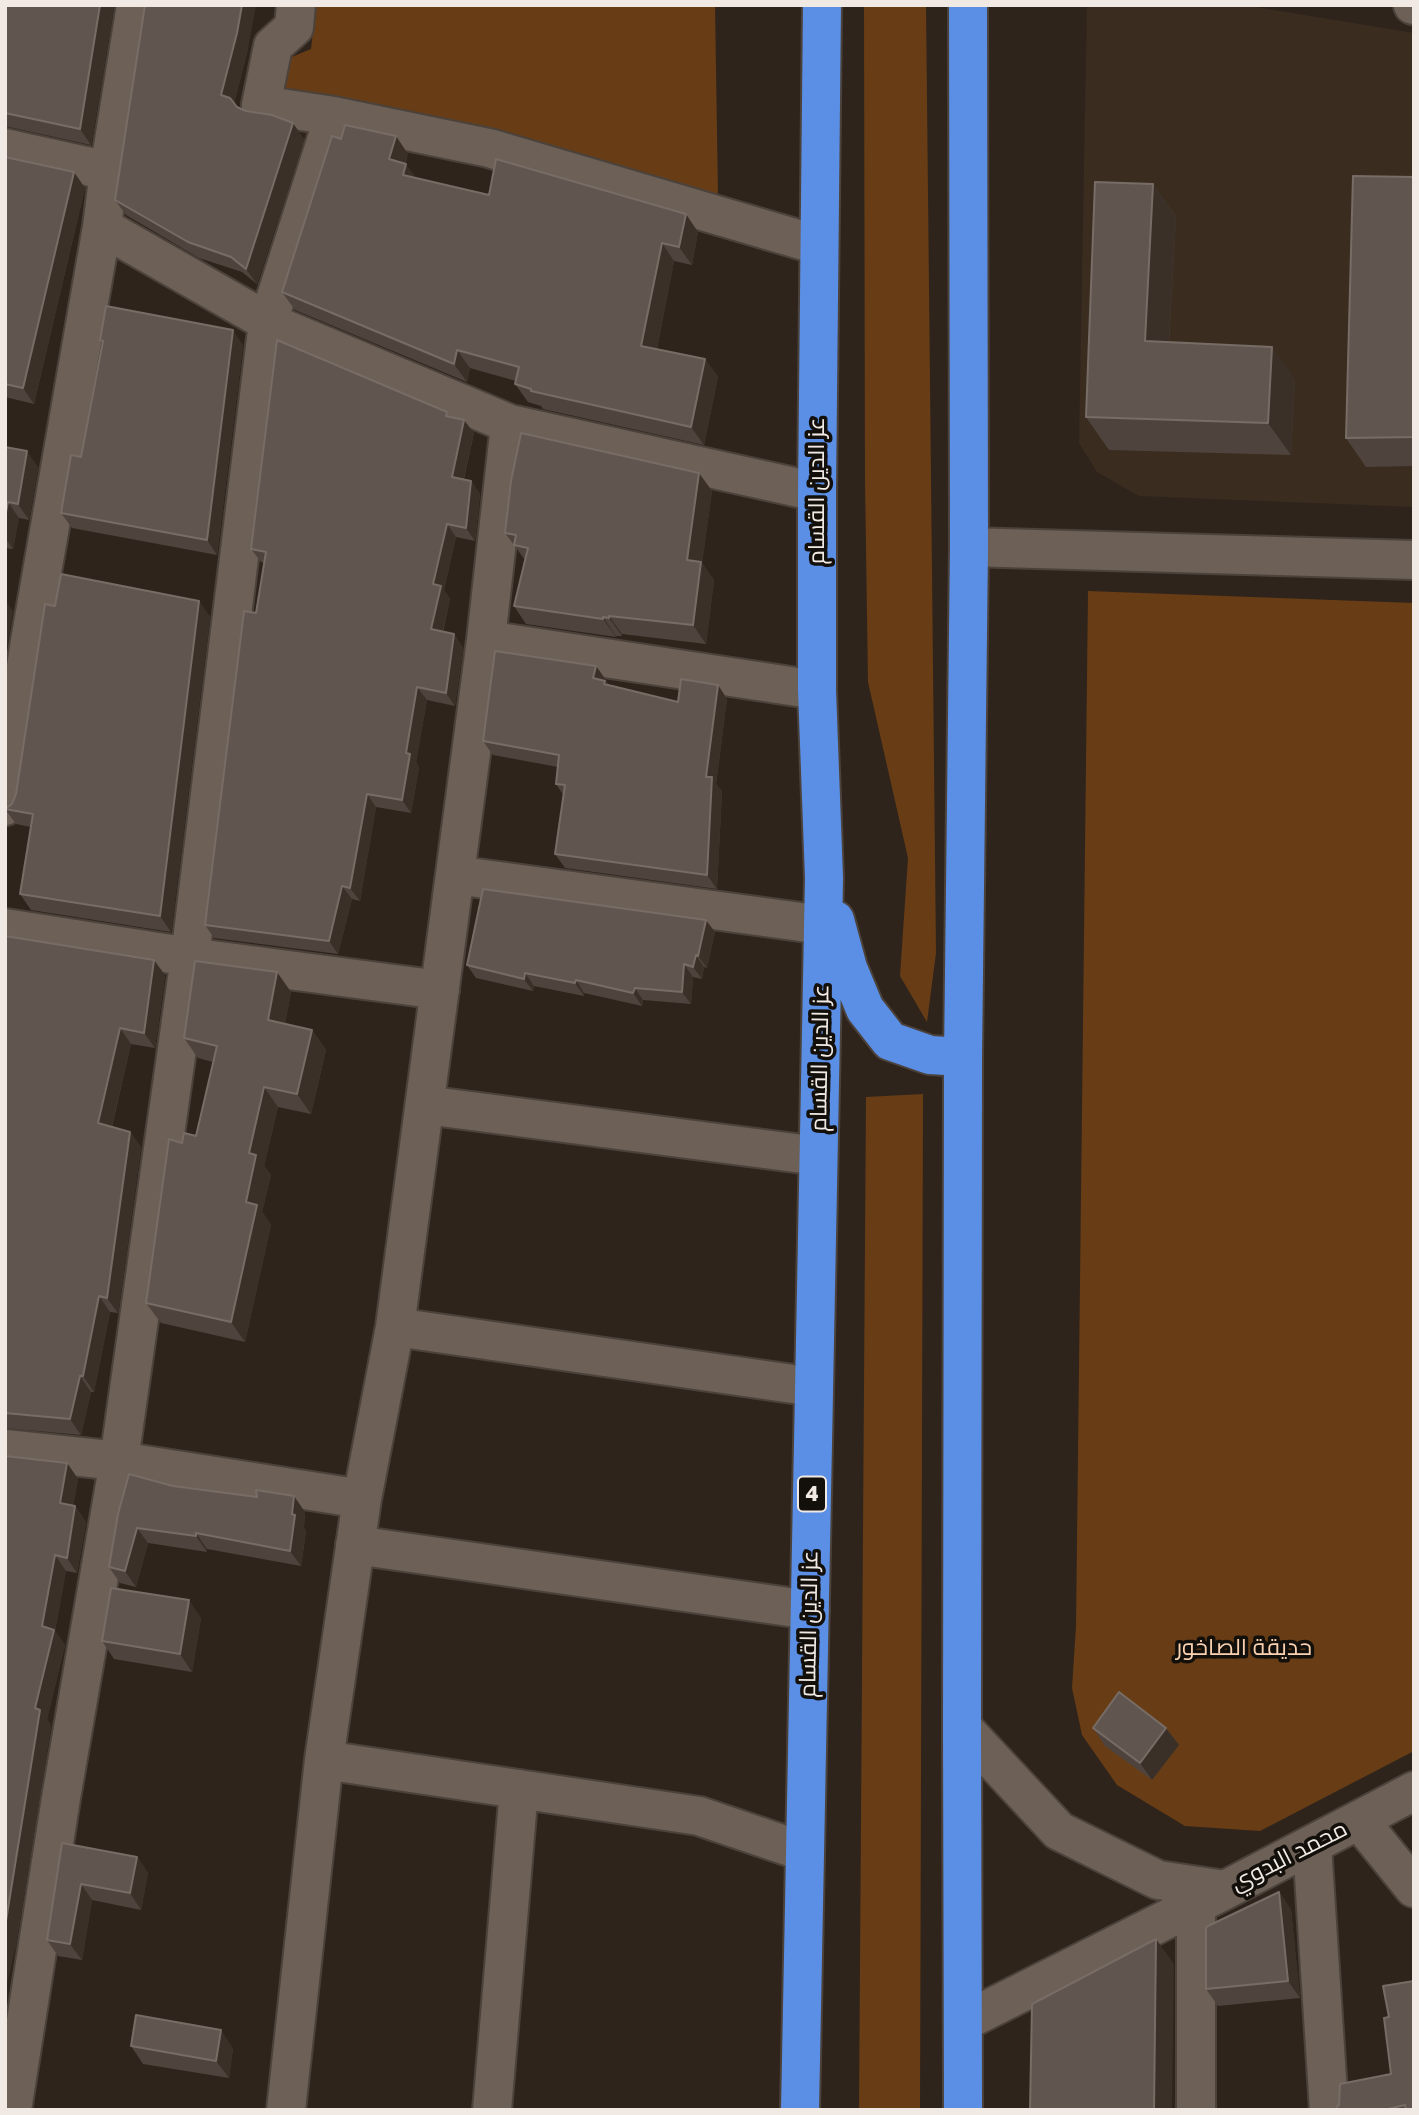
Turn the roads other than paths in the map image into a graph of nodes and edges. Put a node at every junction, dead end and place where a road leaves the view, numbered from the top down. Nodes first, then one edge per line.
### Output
1 (136, 5) edge
2 (296, 5) edge
3 (822, 5) edge
4 (968, 5) edge
5 (334, 116) junction
6 (5, 148) edge
7 (109, 171) junction
8 (102, 227) junction
9 (818, 244) junction
10 (268, 322) junction
11 (510, 424) junction
12 (817, 492) junction
13 (968, 547) junction
14 (1414, 560) edge
15 (486, 640) junction
16 (817, 690) junction
17 (5, 806) edge
18 (455, 875) junction
19 (824, 877) junction
20 (823, 925) junction
21 (5, 928) edge
22 (190, 957) junction
23 (440, 990) junction
24 (963, 1057) junction
25 (425, 1105) junction
26 (818, 1156) junction
27 (395, 1327) junction
28 (814, 1387) junction
29 (5, 1449) edge
30 (119, 1461) junction
31 (362, 1499) junction
32 (355, 1545) junction
33 (810, 1610) junction
34 (962, 1727) junction
35 (324, 1760) junction
36 (519, 1789) junction
37 (1414, 1791) edge
38 (1359, 1820) junction
39 (1312, 1845) junction
40 (805, 1853) junction
41 (1414, 1888) edge
42 (1211, 1897) junction
43 (963, 2022) junction
44 (12, 2110) edge
45 (286, 2110) edge
46 (492, 2110) edge
47 (800, 2110) edge
48 (963, 2110) edge
49 (1196, 2110) edge
50 (1329, 2110) edge

1 - 7 street
2 - 5 street
3 - 9 highway, عز الدين القسام
4 - 13 highway
5 - 9 street
5 - 10 street
6 - 7 street
7 - 8 street
8 - 10 street
8 - 17 street
9 - 12 highway, عز الدين القسام
10 - 11 street
10 - 22 street
11 - 12 street
11 - 15 street
12 - 16 highway, عز الدين القسام
13 - 14 street
13 - 24 highway
15 - 16 street
15 - 18 street
16 - 19 highway, عز الدين القسام
18 - 20 street
18 - 23 street
19 - 20 highway, عز الدين القسام / 4
19 - 24 highway
20 - 26 highway, عز الدين القسام / 4
21 - 22 street
22 - 23 street
22 - 30 street
23 - 25 street
24 - 34 highway
25 - 26 street
25 - 27 street
26 - 28 highway, عز الدين القسام / 4
27 - 28 street
27 - 31 street
28 - 33 highway, عز الدين القسام / 4
29 - 30 street
30 - 31 street
30 - 44 street
31 - 32 street
32 - 33 street
32 - 35 street
33 - 40 highway, عز الدين القسام / 4
34 - 42 street, محمد البدوي
34 - 43 highway
35 - 36 street
35 - 45 street
36 - 40 street
36 - 46 street
37 - 38 street, محمد البدوي
38 - 39 street, محمد البدوي
38 - 41 street
39 - 42 street, محمد البدوي
39 - 50 street
40 - 47 highway, عز الدين القسام / 4
42 - 43 street
42 - 49 street
43 - 48 highway

